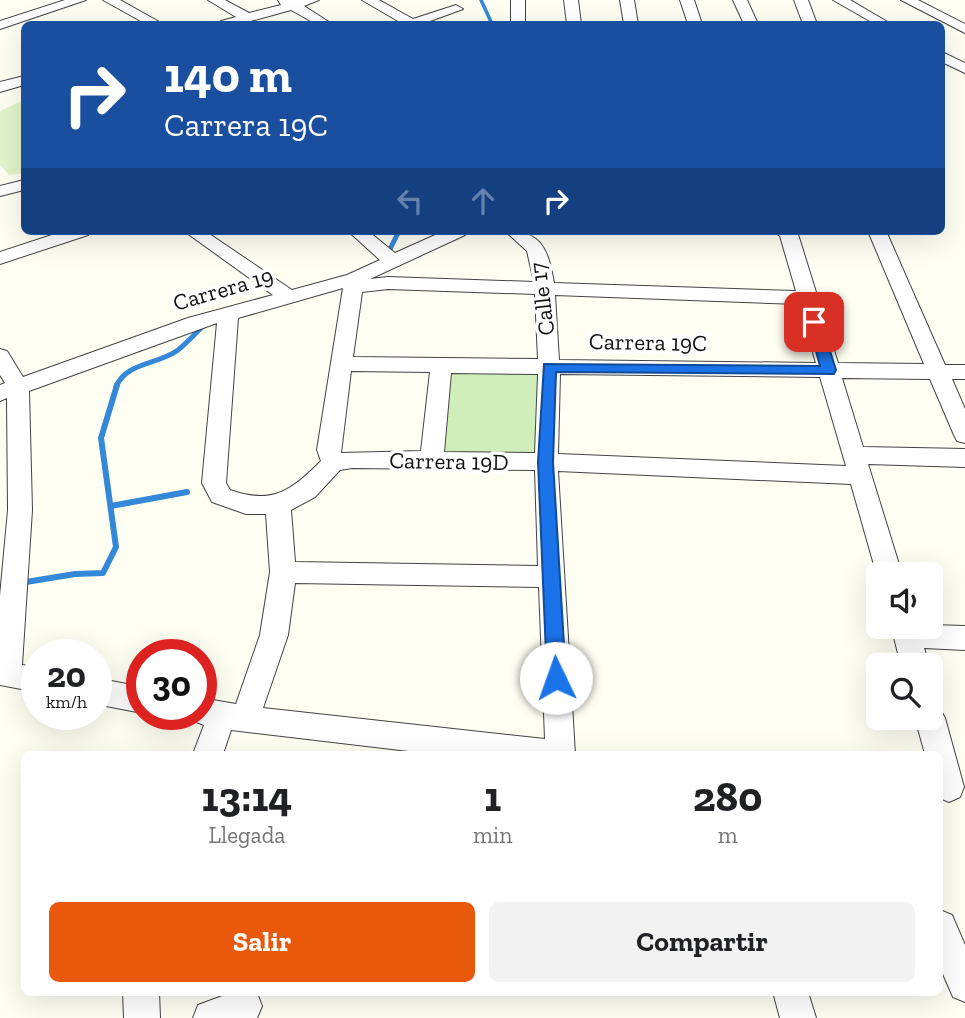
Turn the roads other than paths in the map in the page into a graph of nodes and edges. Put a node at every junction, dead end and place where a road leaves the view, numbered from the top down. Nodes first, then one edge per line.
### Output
1 (79, 0) edge
2 (110, 0) edge
3 (215, 0) edge
4 (312, 0) edge
5 (369, 0) edge
6 (440, 0) edge
7 (518, 0) edge
8 (571, 0) edge
9 (627, 0) edge
10 (687, 0) edge
11 (740, 0) edge
12 (801, 0) edge
13 (839, 0) edge
14 (908, 0) edge
15 (287, 3) edge
16 (452, 5) edge
17 (475, 14) dead end
18 (4, 21) edge
19 (150, 21) edge
20 (235, 21) edge
21 (239, 21) edge
22 (320, 21) edge
23 (406, 21) edge
24 (417, 21) edge
25 (518, 21) edge
26 (574, 21) edge
27 (630, 21) edge
28 (694, 21) edge
29 (750, 21) edge
30 (812, 21) edge
31 (878, 21) edge
32 (956, 25) edge
33 (21, 29) edge
34 (945, 58) edge
35 (965, 69) edge
36 (21, 82) edge
37 (0, 87) edge
38 (21, 186) edge
39 (1, 189) edge
40 (70, 235) edge
41 (199, 235) edge
42 (361, 235) edge
43 (450, 235) edge
44 (519, 235) edge
45 (789, 235) edge
46 (879, 235) edge
47 (0, 258) edge
48 (392, 260) junction
49 (354, 283) junction
50 (545, 289) junction
51 (289, 297) junction
52 (807, 298) junction
53 (228, 314) junction
54 (0, 356) edge
55 (342, 364) junction
56 (441, 365) junction
57 (549, 367) junction
58 (829, 370) junction
59 (939, 371) junction
60 (965, 372) edge
61 (9, 390) edge
62 (965, 435) edge
63 (965, 458) edge
64 (432, 460) junction
65 (546, 462) junction
66 (333, 463) junction
67 (858, 466) junction
68 (278, 505) junction
69 (886, 562) edge
70 (283, 572) junction
71 (551, 577) junction
72 (943, 635) edge
73 (965, 638) edge
74 (4, 674) edge
75 (223, 715) edge
76 (934, 730) edge
77 (209, 751) edge
78 (527, 751) edge
79 (560, 751) edge
80 (940, 751) edge
81 (943, 761) edge
82 (951, 787) edge
83 (943, 934) edge
84 (965, 985) edge
85 (141, 996) edge
86 (791, 996) edge
87 (244, 1006) dead end
88 (142, 1018) edge
89 (211, 1018) edge
90 (798, 1018) edge

1 - 18 street
2 - 19 street
3 - 20 street
4 - 15 street
5 - 23 street
6 - 16 street
7 - 25 street
8 - 26 street
9 - 27 street
10 - 28 street
11 - 29 street
12 - 30 street
13 - 31 street
14 - 32 street
15 - 21 street
15 - 22 street
16 - 17 street
16 - 24 street
18 - 33 street
34 - 35 street
36 - 37 street
38 - 39 street
40 - 47 street
41 - 51 street
42 - 48 street
43 - 48 street, Carrera 19
44 - 50 street, Calle 17
45 - 52 street
46 - 59 street
48 - 49 street, Carrera 19
49 - 50 street
49 - 51 street, Carrera 19
49 - 55 street
50 - 52 street
50 - 57 street, Calle 17
51 - 53 street, Carrera 19
52 - 58 street
53 - 61 street, Carrera 19
53 - 68 street
54 - 61 street
55 - 56 street, Carrera 19C
55 - 66 street
56 - 57 street, Carrera 19C
56 - 64 street
57 - 58 street, Carrera 19C
57 - 65 street, Calle 17
58 - 59 street, Carrera 19C
58 - 67 street
59 - 60 street, Carrera 19C
59 - 62 street
61 - 74 street
63 - 67 street, Carrera 19D
64 - 65 street, Carrera 19D
64 - 66 street, Carrera 19D
65 - 67 street, Carrera 19D
65 - 71 street, Calle 17
66 - 68 street
67 - 69 street
68 - 70 street
70 - 71 street
70 - 75 street
71 - 79 street, Calle 17
72 - 73 street
75 - 77 street
75 - 78 street
76 - 80 street
81 - 82 street
83 - 84 street
85 - 88 street
86 - 90 street
87 - 89 street

